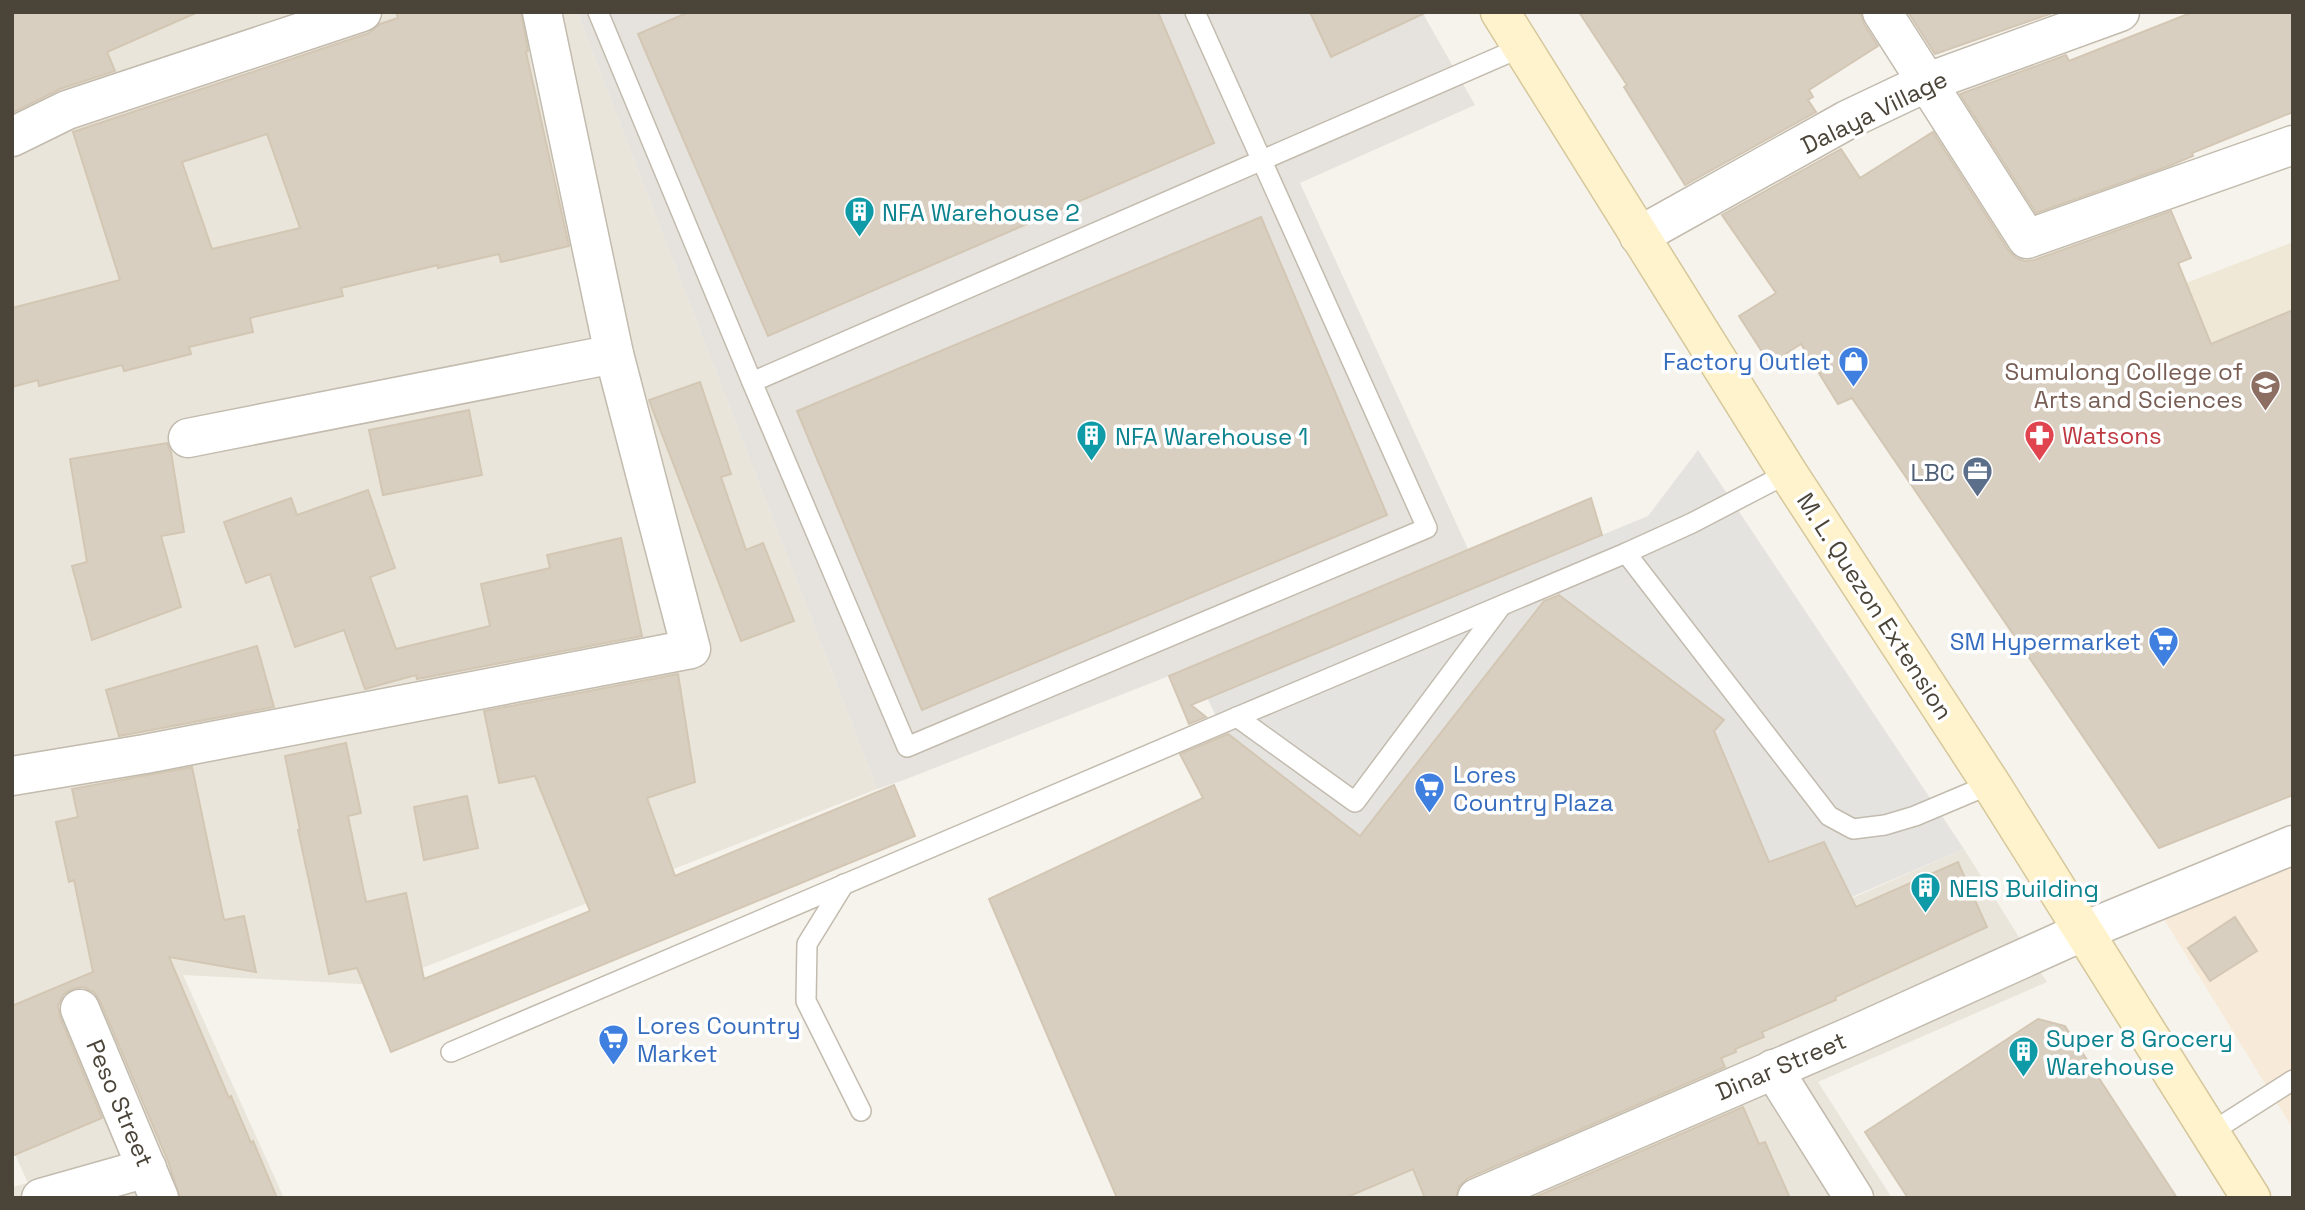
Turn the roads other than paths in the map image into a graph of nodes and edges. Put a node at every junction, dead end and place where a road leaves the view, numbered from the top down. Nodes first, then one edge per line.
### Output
1 (362, 12) edge
2 (542, 12) edge
3 (598, 12) edge
4 (1195, 12) edge
5 (1500, 12) edge
6 (1882, 12) edge
7 (2120, 12) edge
8 (1522, 47) junction
9 (1925, 83) junction
10 (12, 137) edge
11 (2293, 145) edge
12 (1262, 161) junction
13 (1639, 236) junction
14 (614, 354) junction
15 (752, 382) junction
16 (188, 438) dead end
17 (1788, 473) junction
18 (1626, 554) junction
19 (1499, 608) junction
20 (1237, 717) junction
21 (12, 776) edge
22 (1991, 784) junction
23 (2293, 845) edge
24 (844, 884) junction
25 (2084, 931) junction
26 (79, 1009) dead end
27 (451, 1052) dead end
28 (1773, 1069) junction
29 (2293, 1080) edge
30 (861, 1111) dead end
31 (2210, 1133) junction
32 (153, 1183) edge
33 (40, 1198) edge
34 (1477, 1198) edge
35 (1854, 1198) edge
36 (2251, 1198) edge

1 - 10 street
2 - 14 street
3 - 15 lane
4 - 12 lane
5 - 8 main road, M. L. Quezon Extension
6 - 9 street
7 - 9 street, Dalaya Village
8 - 12 lane
8 - 13 main road, M. L. Quezon Extension
9 - 11 street
9 - 13 street, Dalaya Village
12 - 15 lane
12 - 15 lane
13 - 17 main road, M. L. Quezon Extension
14 - 16 street
14 - 21 street
17 - 18 lane
17 - 22 main road, M. L. Quezon Extension
18 - 19 lane
18 - 22 lane
19 - 20 lane
19 - 20 lane
20 - 24 lane
22 - 25 main road, M. L. Quezon Extension
23 - 25 street, Dinar Street
24 - 27 lane
24 - 30 lane
25 - 28 street, Dinar Street
25 - 31 main road, M. L. Quezon Extension
26 - 32 street, Peso Street
28 - 34 street, Dinar Street
28 - 35 street
29 - 31 lane
31 - 36 main road, M. L. Quezon Extension
32 - 33 street

